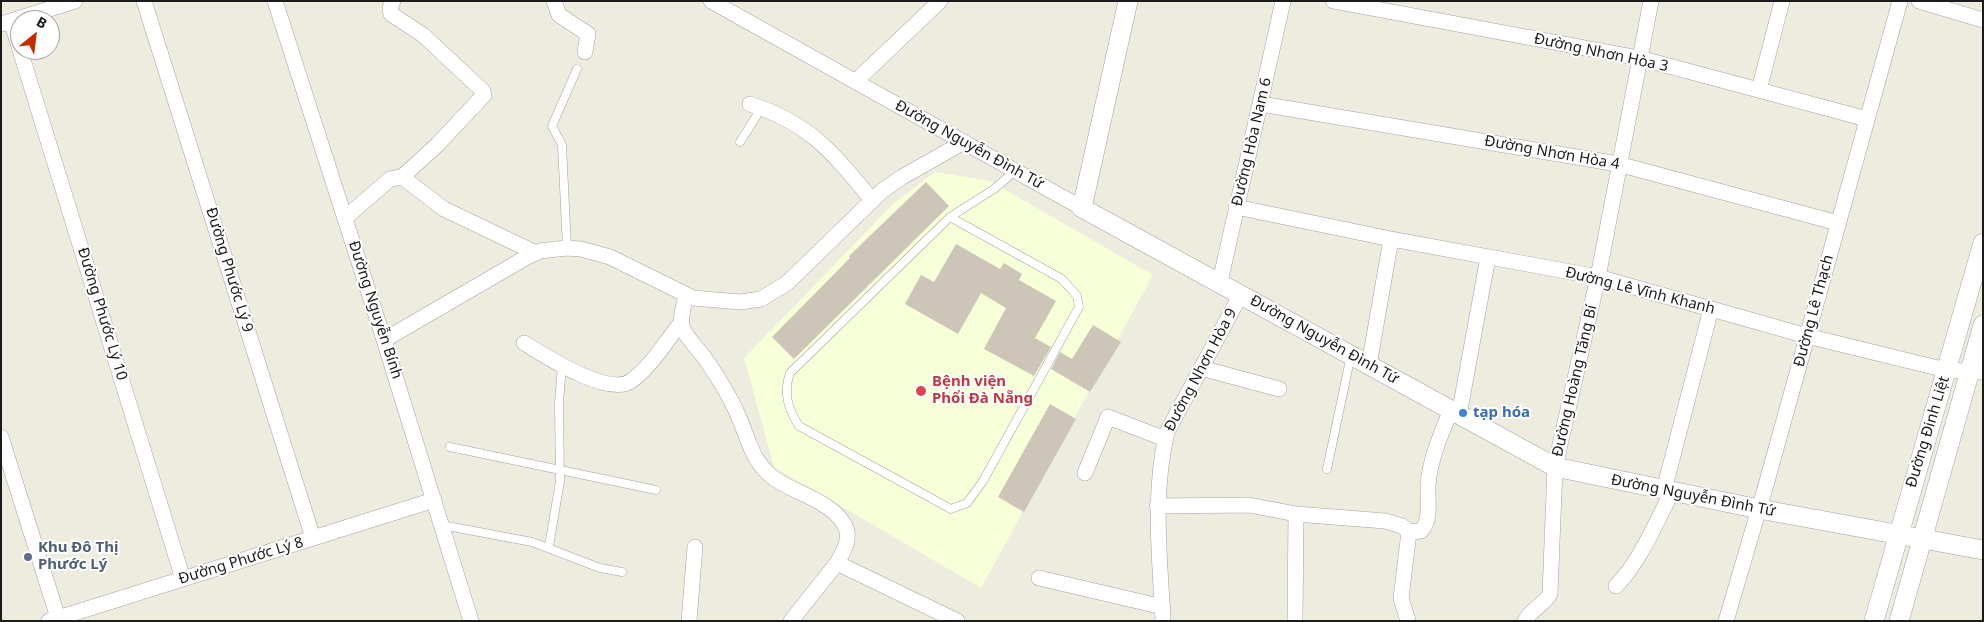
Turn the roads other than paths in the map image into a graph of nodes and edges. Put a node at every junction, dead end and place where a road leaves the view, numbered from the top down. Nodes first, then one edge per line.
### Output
1 (75, 1) edge
2 (144, 1) edge
3 (275, 1) edge
4 (393, 1) edge
5 (554, 1) edge
6 (711, 1) edge
7 (940, 1) edge
8 (1128, 1) edge
9 (1283, 1) edge
10 (1332, 1) edge
11 (1651, 1) edge
12 (1782, 1) edge
13 (1900, 1) edge
14 (1919, 1) edge
15 (1983, 20) edge
16 (6, 22) edge
17 (585, 52) dead end
18 (1639, 58) junction
19 (23, 60) edge
20 (577, 69) dead end
21 (856, 81) junction
22 (1759, 90) junction
23 (1261, 104) junction
24 (755, 106) joint
25 (1867, 119) junction
26 (740, 142) dead end
27 (964, 142) junction
28 (1618, 164) junction
29 (1015, 171) junction
30 (402, 177) junction
31 (872, 200) junction
32 (1236, 207) junction
33 (1082, 208) junction
34 (950, 217) junction
35 (345, 218) junction
36 (1838, 223) junction
37 (1391, 239) junction
38 (1983, 243) edge
39 (567, 248) junction
40 (536, 253) junction
41 (1488, 258) junction
42 (1598, 277) junction
43 (1220, 282) junction
44 (1241, 294) junction
45 (686, 296) junction
46 (1711, 309) junction
47 (682, 323) junction
48 (1983, 324) edge
49 (1807, 336) junction
50 (384, 340) junction
51 (524, 343) dead end
52 (1351, 355) junction
53 (562, 365) junction
54 (1369, 365) junction
55 (1201, 368) junction
56 (1946, 370) junction
57 (1976, 372) edge
58 (1279, 389) dead end
59 (1455, 412) junction
60 (1, 437) edge
61 (1165, 439) junction
62 (450, 447) dead end
63 (1556, 467) junction
64 (1327, 469) dead end
65 (561, 470) junction
66 (1085, 473) dead end
67 (656, 490) dead end
68 (1668, 491) junction
69 (434, 500) junction
70 (1157, 506) junction
71 (1759, 509) junction
72 (1296, 514) junction
73 (442, 526) junction
74 (1409, 532) junction
75 (1898, 535) junction
76 (313, 538) junction
77 (1922, 538) junction
78 (549, 546) junction
79 (696, 547) dead end
80 (1983, 550) edge
81 (837, 563) junction
82 (622, 572) dead end
83 (1039, 578) dead end
84 (184, 579) junction
85 (1616, 586) dead end
86 (1163, 614) edge
87 (795, 619) edge
88 (55, 620) edge
89 (471, 621) edge
90 (689, 621) edge
91 (957, 621) edge
92 (1295, 621) edge
93 (1408, 621) edge
94 (1525, 621) edge
95 (1726, 621) edge
96 (1874, 621) edge
97 (1899, 621) edge

1 - 16 street
2 - 76 street, Đường Phước Lý 9
3 - 35 street, Đường Nguyễn Bính
4 - 30 street
5 - 17 street
6 - 21 street, Đường Nguyễn Đình Tứ
7 - 21 street
8 - 33 street
9 - 23 street, Đường Hòa Nam 6
10 - 18 street, Đường Nhơn Hòa 3
11 - 18 street, Đường Hoàng Tăng Bí
12 - 22 street
13 - 25 street, Đường Lê Thạch
14 - 15 street
18 - 22 street, Đường Nhơn Hòa 3
18 - 28 street, Đường Hoàng Tăng Bí
19 - 84 street, Đường Phước Lý 10
20 - 39 lane
21 - 27 street, Đường Nguyễn Đình Tứ
22 - 25 street, Đường Nhơn Hòa 3
23 - 28 street, Đường Nhơn Hòa 4
23 - 32 street, Đường Hòa Nam 6
24 - 26 lane
24 - 31 street
25 - 36 street, Đường Lê Thạch
27 - 29 street, Đường Nguyễn Đình Tứ
27 - 31 street
28 - 36 street, Đường Nhơn Hòa 4
28 - 42 street, Đường Hoàng Tăng Bí
29 - 33 street, Đường Nguyễn Đình Tứ
29 - 34 lane
30 - 35 street
30 - 40 street
31 - 45 street
32 - 37 street, Đường Lê Vĩnh Khanh
32 - 43 street, Đường Hòa Nam 6
33 - 43 street, Đường Nguyễn Đình Tứ
34 - 34 lane
35 - 50 street, Đường Nguyễn Bính
36 - 49 street, Đường Lê Thạch
37 - 41 street, Đường Lê Vĩnh Khanh
37 - 54 street
38 - 56 street, Đường Đinh Liệt
39 - 40 street
39 - 45 street
40 - 50 street
41 - 42 street, Đường Lê Vĩnh Khanh
41 - 59 street
42 - 46 street, Đường Lê Vĩnh Khanh
42 - 63 street, Đường Hoàng Tăng Bí
43 - 44 street, Đường Nguyễn Đình Tứ
44 - 52 street, Đường Nguyễn Đình Tứ
44 - 55 street, Đường Nhơn Hòa 9
45 - 47 street
46 - 49 street, Đường Lê Vĩnh Khanh
46 - 68 street
47 - 53 street
47 - 81 street
48 - 57 street, Đường Đinh Liệt
49 - 56 street, Đường Lê Vĩnh Khanh
49 - 71 street, Đường Lê Thạch
50 - 69 street, Đường Nguyễn Bính
51 - 53 street
52 - 54 street, Đường Nguyễn Đình Tứ
52 - 64 lane
53 - 65 lane
54 - 59 street, Đường Nguyễn Đình Tứ
55 - 58 street
55 - 61 street, Đường Nhơn Hòa 9
56 - 57 street, Đường Lê Vĩnh Khanh
56 - 75 street, Đường Đinh Liệt
57 - 77 street, Đường Đinh Liệt
59 - 63 street, Đường Nguyễn Đình Tứ
59 - 74 street
60 - 88 street
61 - 66 street
61 - 70 street, Đường Nhơn Hòa 9
62 - 65 lane
63 - 68 street, Đường Nguyễn Đình Tứ
63 - 94 street, Đường Hoàng Tăng Bí
65 - 67 lane
65 - 78 lane
68 - 71 street, Đường Nguyễn Đình Tứ
68 - 85 street
69 - 73 street, Đường Nguyễn Bính
69 - 76 street, Đường Phước Lý 8
70 - 72 street
70 - 86 street, Đường Nhơn Hòa 9
71 - 75 street, Đường Nguyễn Đình Tứ
71 - 95 street, Đường Lê Thạch
72 - 74 street
72 - 92 street
73 - 78 lane
73 - 89 street, Đường Nguyễn Bính
74 - 93 street
75 - 77 street, Đường Nguyễn Đình Tứ
75 - 96 street, Đường Đinh Liệt
76 - 84 street, Đường Phước Lý 8
77 - 80 street, Đường Nguyễn Đình Tứ
77 - 97 street, Đường Đinh Liệt
78 - 82 lane
79 - 90 street
81 - 87 street
81 - 91 street
83 - 86 street
84 - 88 street, Đường Phước Lý 8

